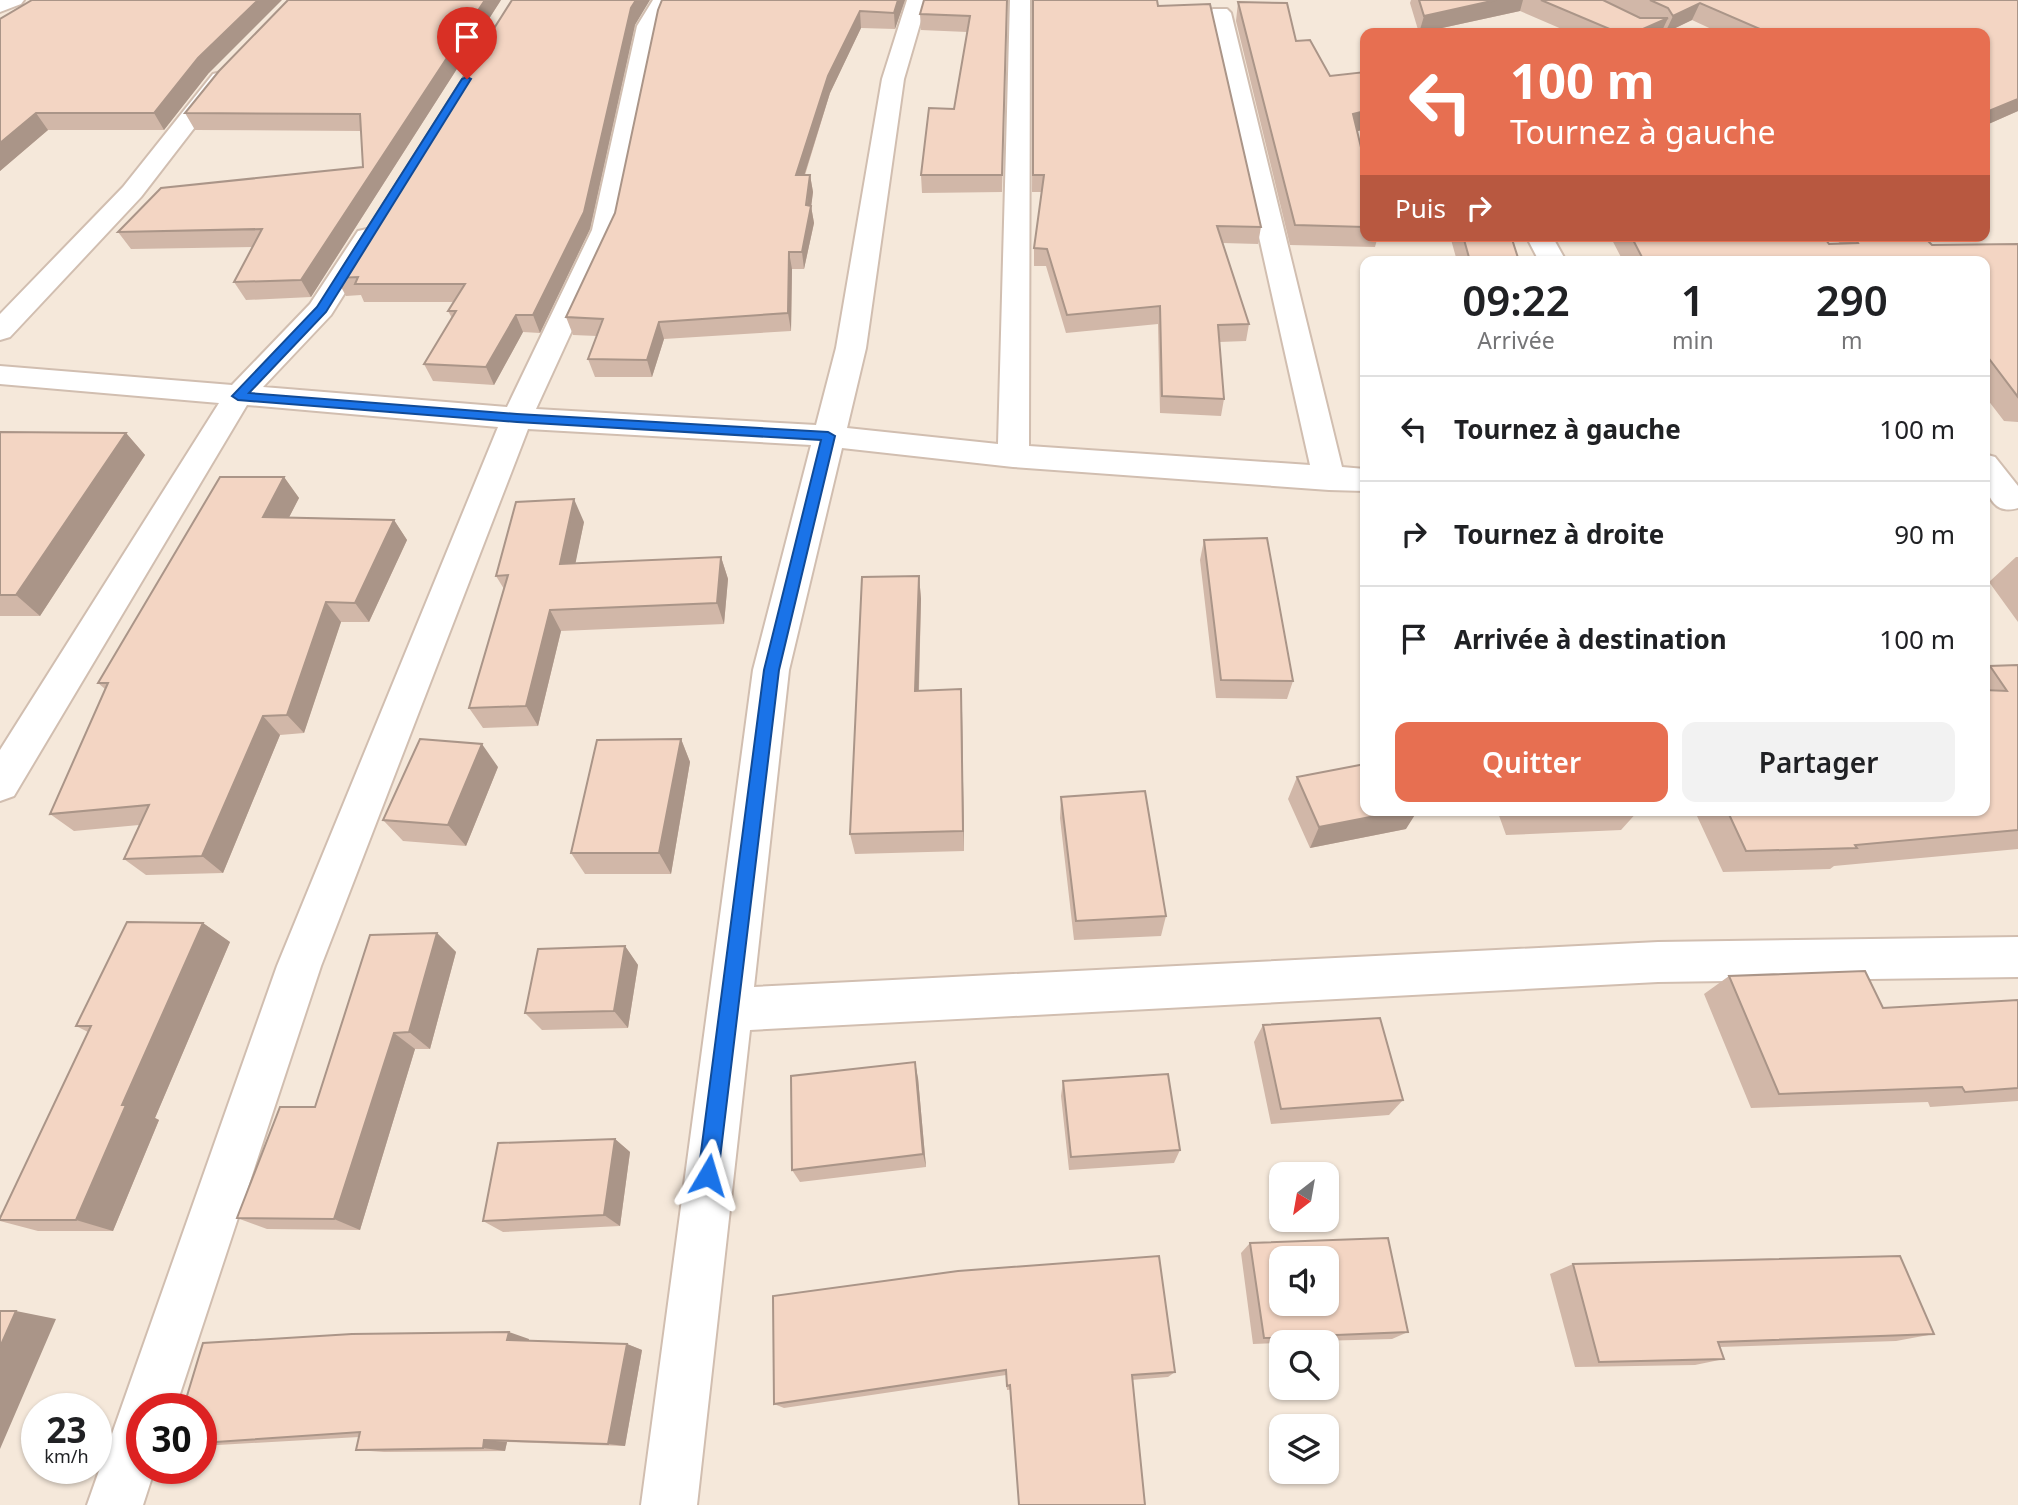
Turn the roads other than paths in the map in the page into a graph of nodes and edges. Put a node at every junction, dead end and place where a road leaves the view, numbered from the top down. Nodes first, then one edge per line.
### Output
1 (14, 0) edge
2 (663, 0) edge
3 (917, 0) edge
4 (1020, 0) edge
5 (0, 6) edge
6 (1220, 13) dead end
7 (236, 63) edge
8 (380, 217) edge
9 (0, 331) edge
10 (0, 375) edge
11 (238, 396) junction
12 (517, 418) junction
13 (828, 436) junction
14 (1013, 456) junction
15 (1990, 475) edge
16 (1329, 479) junction
17 (1360, 480) edge
18 (2004, 498) edge
19 (0, 783) edge
20 (2018, 957) edge
21 (728, 1010) junction
22 (153, 1393) edge
23 (126, 1473) edge
24 (115, 1505) edge
25 (669, 1505) edge

1 - 5 street
2 - 12 street
3 - 13 street
4 - 14 street
6 - 16 street
7 - 9 street
8 - 11 street
10 - 11 street
11 - 12 street
11 - 19 street
12 - 13 street
12 - 22 street
13 - 14 street
13 - 21 street
14 - 16 street
15 - 18 street
16 - 17 street
20 - 21 street
21 - 25 street
23 - 24 street

